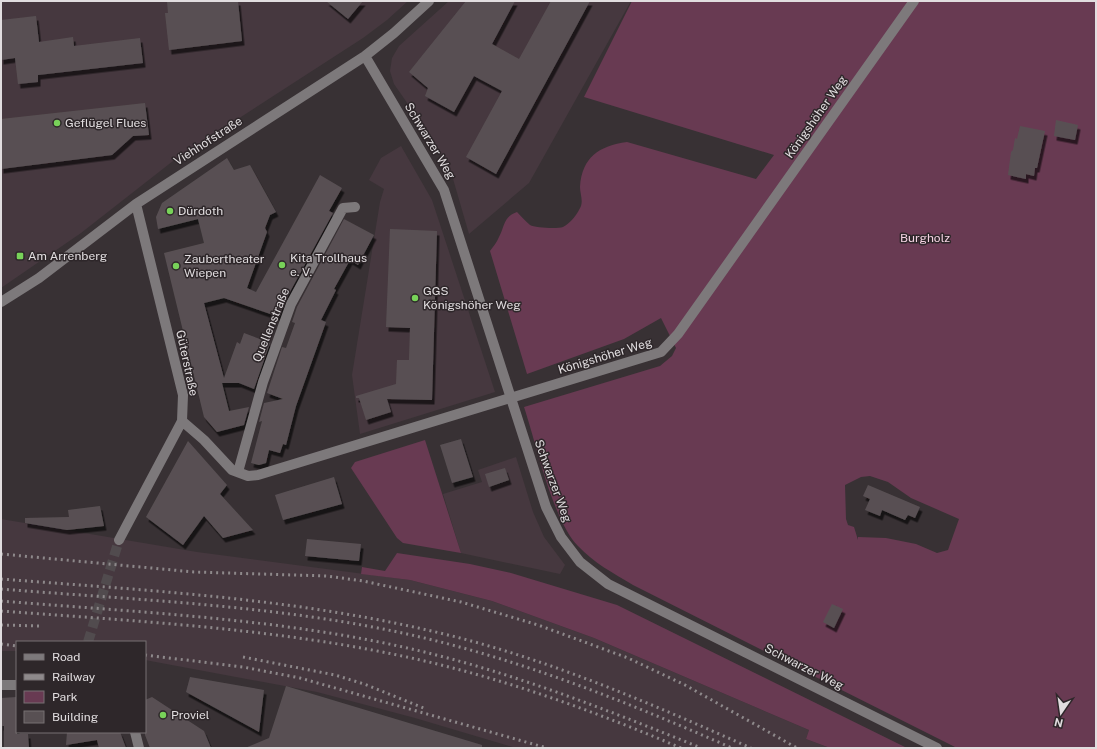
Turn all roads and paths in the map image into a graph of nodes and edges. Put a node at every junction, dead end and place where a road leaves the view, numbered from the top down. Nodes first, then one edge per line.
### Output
1 (429, 1) edge
2 (914, 1) edge
3 (365, 56) junction
4 (136, 204) junction
5 (355, 207) dead end
6 (1, 302) edge
7 (511, 399) junction
8 (182, 421) junction
9 (238, 472) junction
10 (119, 540) tunnel mouth
11 (1, 685) edge
12 (16, 685) edge
13 (135, 733) edge
14 (139, 748) edge
15 (937, 748) edge

1 - 3 street, Viehhofstraße
2 - 7 street, Königshöher Weg
3 - 4 street, Viehhofstraße
3 - 7 street, Schwarzer Weg
4 - 6 street, Viehhofstraße
4 - 8 street, Güterstraße
5 - 9 street, Quellenstraße
7 - 9 street, Königshöher Weg
7 - 15 street, Schwarzer Weg
8 - 9 street, Königshöher Weg
8 - 10 street, Güterstraße
11 - 12 street
13 - 14 street

